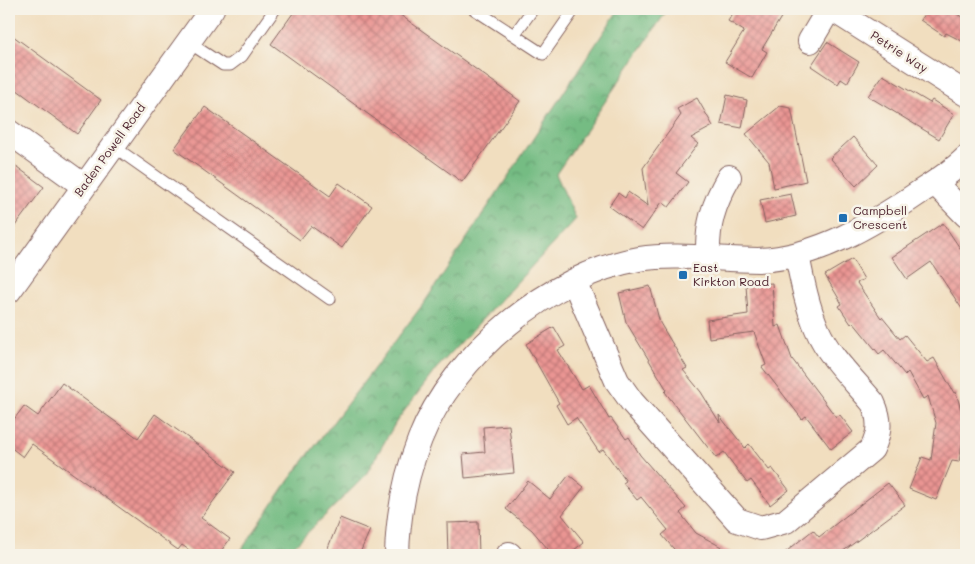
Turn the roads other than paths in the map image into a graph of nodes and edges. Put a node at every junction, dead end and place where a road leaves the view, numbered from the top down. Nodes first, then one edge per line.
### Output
1 (212, 9) edge
2 (275, 9) edge
3 (474, 9) edge
4 (533, 9) edge
5 (831, 9) edge
6 (571, 14) dead end
7 (514, 35) junction
8 (810, 41) dead end
9 (188, 42) junction
10 (966, 94) edge
11 (9, 132) edge
12 (113, 146) junction
13 (966, 158) edge
14 (729, 178) dead end
15 (935, 183) junction
16 (84, 186) junction
17 (966, 215) edge
18 (798, 255) junction
19 (708, 257) junction
20 (574, 281) junction
21 (9, 291) edge
22 (330, 299) dead end
23 (396, 555) edge

1 - 9 street, Baden Powell Road
2 - 9 lane
3 - 7 lane
4 - 7 lane
5 - 8 street, Petrie Way
5 - 10 street, Petrie Way
6 - 7 lane
9 - 12 street, Baden Powell Road
11 - 16 street
12 - 16 street, Baden Powell Road
12 - 22 lane
13 - 15 street
14 - 19 street
15 - 17 street
15 - 18 street
16 - 21 street, Baden Powell Road
18 - 19 street
18 - 20 street
19 - 20 street
20 - 23 street

